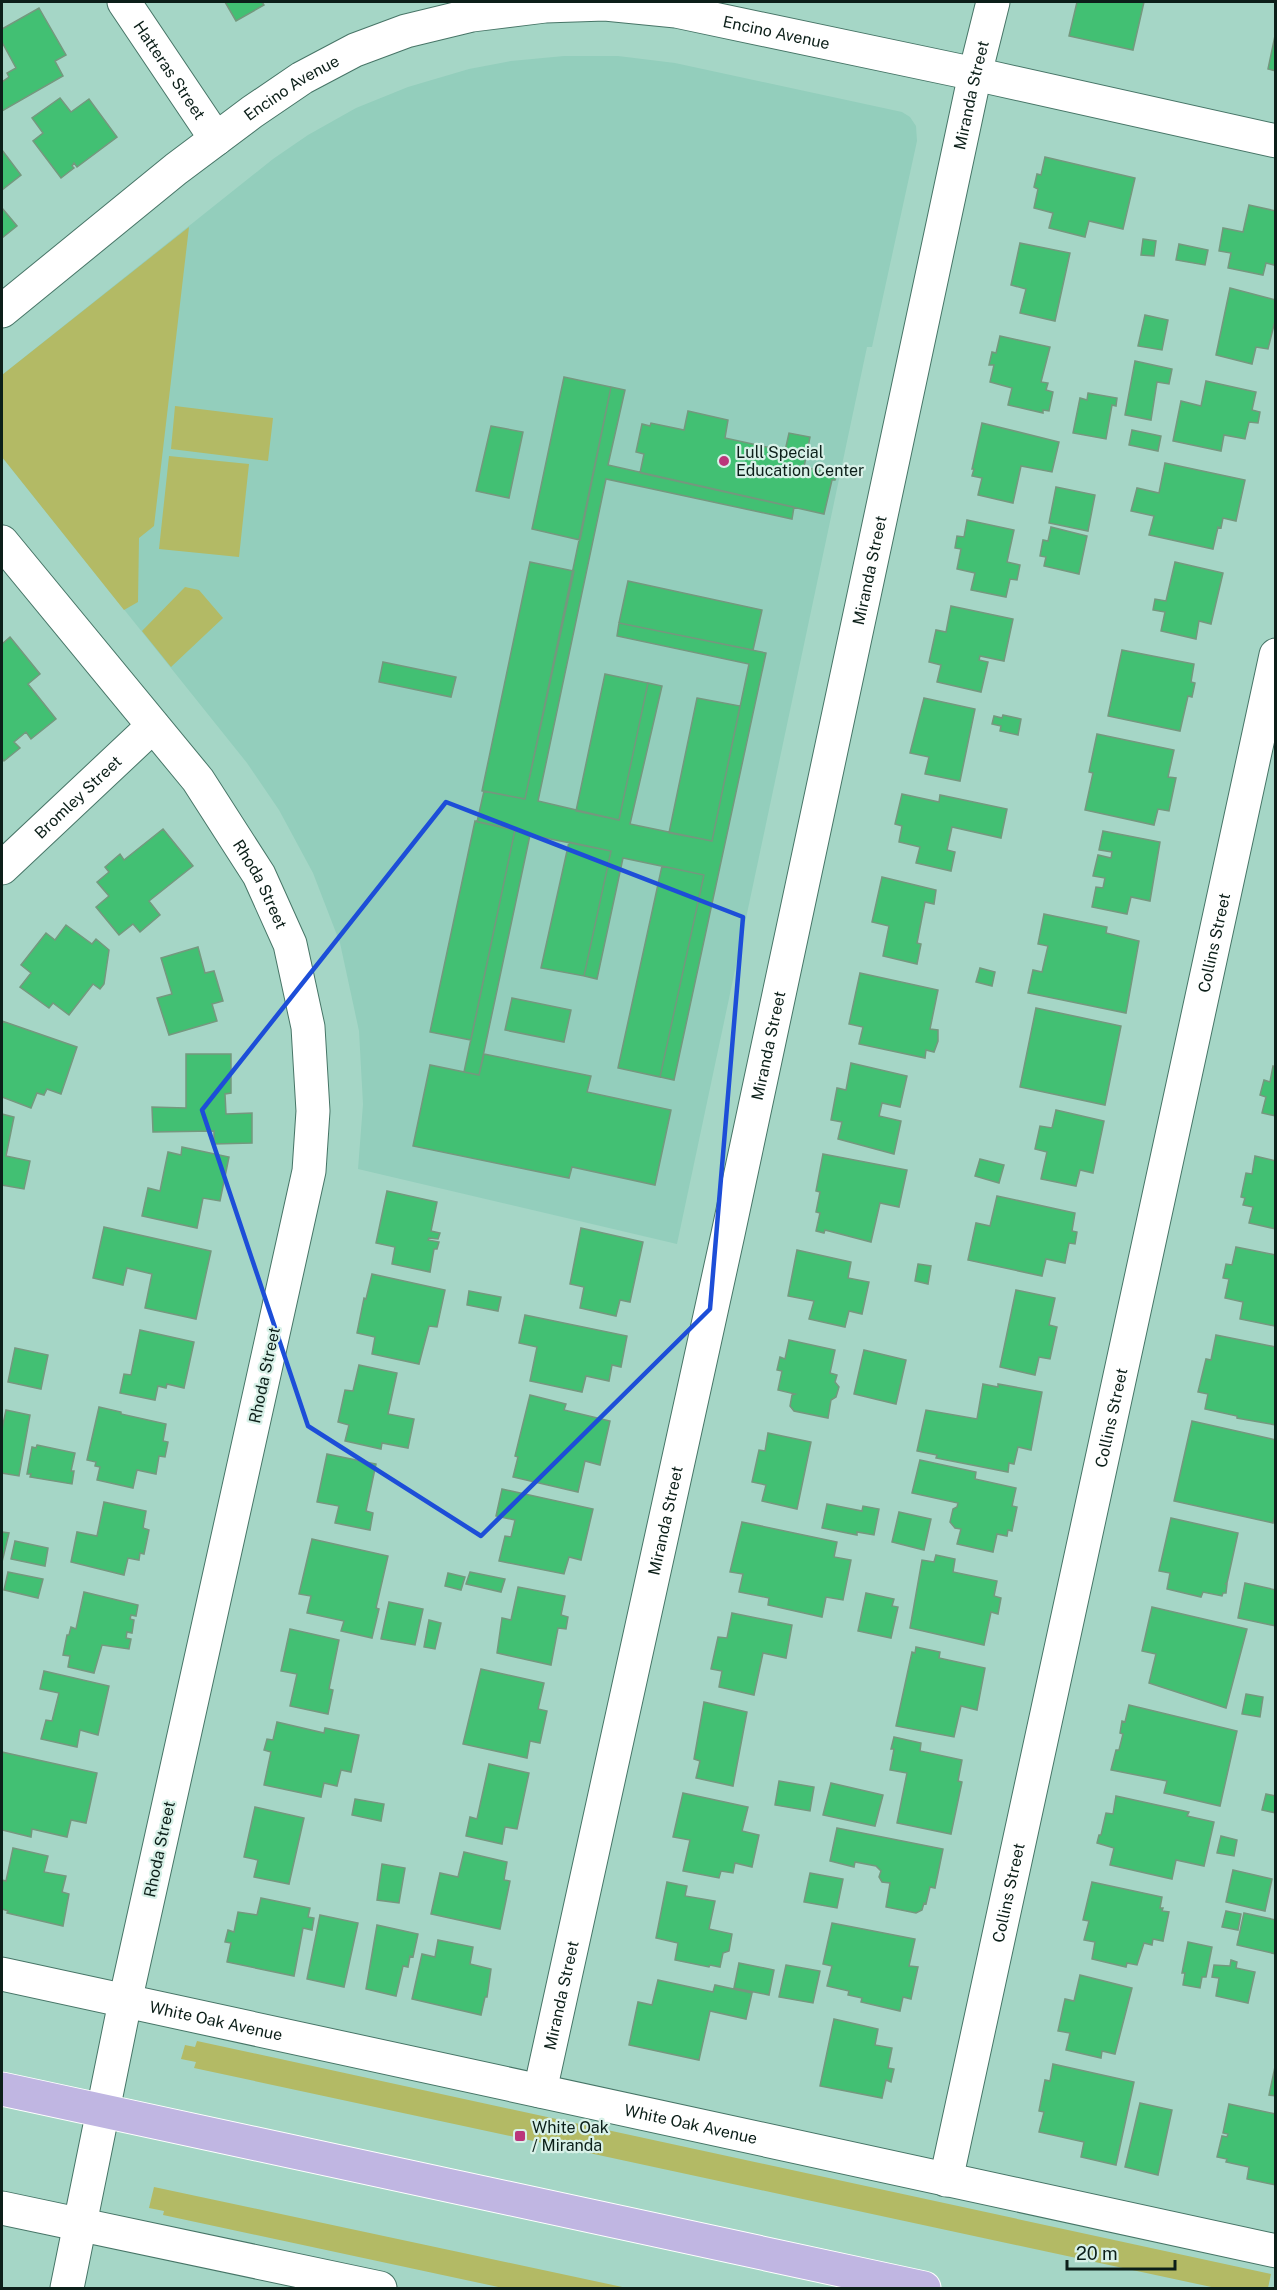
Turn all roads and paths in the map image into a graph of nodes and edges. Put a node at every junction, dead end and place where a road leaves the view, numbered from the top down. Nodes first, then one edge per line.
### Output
1 (124, 2) edge
2 (993, 2) edge
3 (975, 74) junction
4 (216, 139) junction
5 (1275, 141) edge
6 (2, 311) edge
7 (2, 542) edge
8 (1275, 655) edge
9 (153, 726) junction
10 (2, 868) edge
11 (2, 1974) edge
12 (125, 2002) junction
13 (2, 2089) edge
14 (540, 2091) junction
15 (103, 2111) junction
16 (946, 2180) junction
17 (2, 2208) edge
18 (81, 2225) junction
19 (1275, 2251) edge
20 (67, 2289) edge
21 (380, 2289) edge
22 (924, 2289) edge

1 - 4 street, Hatteras Street
2 - 3 street, Miranda Street
3 - 4 street, Encino Avenue
3 - 5 street, Encino Avenue
3 - 14 street, Miranda Street
4 - 6 street, Encino Avenue
7 - 9 street, Rhoda Street
8 - 16 street, Collins Street
9 - 10 street, Bromley Street
9 - 12 street, Rhoda Street
11 - 12 street, White Oak Avenue
12 - 14 street, White Oak Avenue
12 - 15 street, Rhoda Street
13 - 15 main road
14 - 16 street, White Oak Avenue
15 - 18 street, Rhoda Street
15 - 22 main road
16 - 19 street, White Oak Avenue
17 - 18 street
18 - 20 street, Rhoda Street
18 - 21 street

